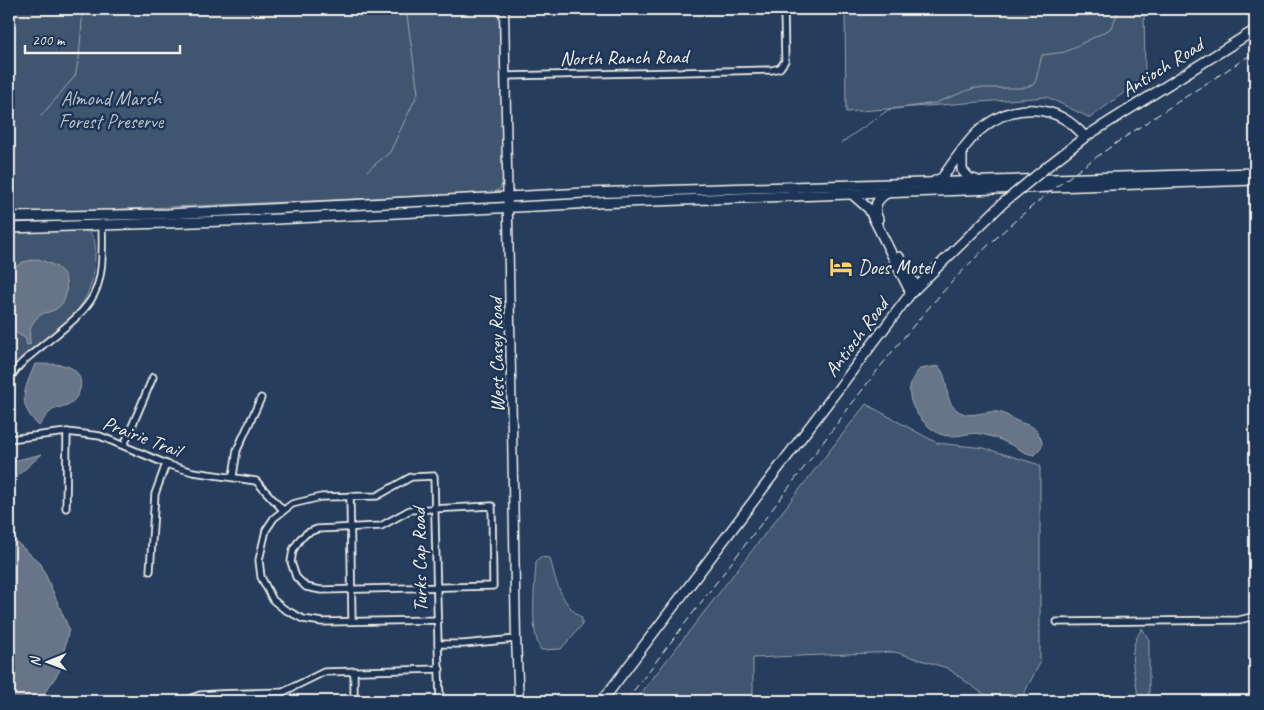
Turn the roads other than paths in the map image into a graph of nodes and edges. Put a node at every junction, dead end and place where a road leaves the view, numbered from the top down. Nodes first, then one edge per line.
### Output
1 (504, 9) edge
2 (784, 9) edge
3 (1255, 30) edge
4 (506, 76) junction
5 (1085, 136) junction
6 (963, 151) junction
7 (1255, 173) edge
8 (1255, 180) edge
9 (978, 181) junction
10 (932, 182) junction
11 (889, 192) junction
12 (852, 194) junction
13 (509, 202) junction
14 (9, 217) edge
15 (101, 221) junction
16 (9, 228) edge
17 (913, 290) junction
18 (153, 377) dead end
19 (9, 381) edge
20 (261, 398) dead end
21 (67, 432) junction
22 (9, 439) edge
23 (124, 444) junction
24 (166, 464) junction
25 (234, 476) junction
26 (350, 496) junction
27 (66, 508) dead end
28 (435, 509) junction
29 (283, 510) junction
30 (351, 528) junction
31 (150, 571) dead end
32 (436, 588) junction
33 (352, 590) junction
34 (1255, 616) edge
35 (436, 620) junction
36 (352, 621) junction
37 (1057, 622) dead end
38 (516, 639) junction
39 (438, 644) junction
40 (440, 669) junction
41 (354, 671) junction
42 (258, 693) junction
43 (183, 701) edge
44 (258, 701) edge
45 (354, 701) edge
46 (440, 701) edge
47 (519, 701) edge
48 (602, 701) edge

1 - 4 main road, West Casey Road
2 - 4 street, North Ranch Road
3 - 5 main road, Antioch Road
4 - 13 main road, West Casey Road
5 - 6 main road
5 - 17 main road, Antioch Road, bridge
6 - 9 main road
6 - 10 main road
7 - 9 main road
8 - 11 main road
9 - 10 main road
10 - 13 main road
11 - 12 main road
11 - 17 main road
12 - 13 main road
12 - 17 main road
13 - 15 main road
13 - 38 main road, West Casey Road
14 - 15 main road
15 - 16 main road
15 - 19 street
17 - 48 main road, Antioch Road
18 - 23 street
20 - 25 street
21 - 22 street, Prairie Trail
21 - 23 street, Prairie Trail
21 - 27 street
23 - 24 street, Prairie Trail
24 - 25 street, Prairie Trail
24 - 31 street
25 - 29 street, Prairie Trail
26 - 28 street, Turks Cap Road
26 - 29 street
26 - 30 street
28 - 30 street
28 - 32 street, Turks Cap Road
28 - 32 street
29 - 36 street
30 - 33 street
30 - 33 street
32 - 33 street
32 - 35 street, Turks Cap Road
33 - 36 street
34 - 37 street
35 - 36 street
35 - 39 street, Turks Cap Road
38 - 39 street
38 - 47 main road, West Casey Road
39 - 40 street, Turks Cap Road
40 - 41 street
40 - 46 street, Turks Cap Road
41 - 42 street
41 - 45 street
42 - 43 street
42 - 44 street

